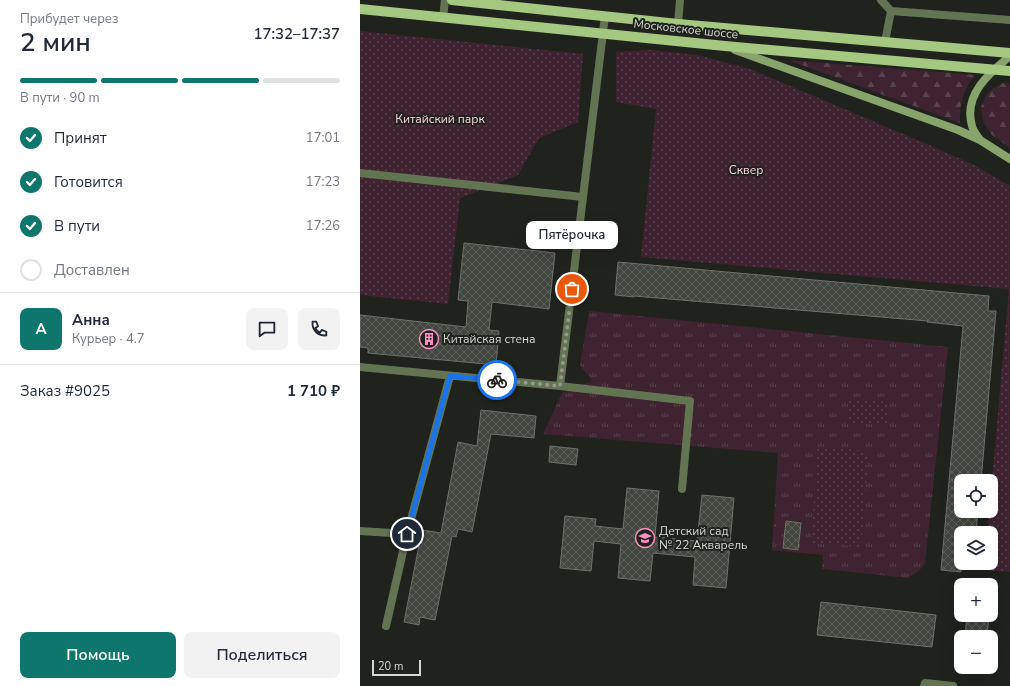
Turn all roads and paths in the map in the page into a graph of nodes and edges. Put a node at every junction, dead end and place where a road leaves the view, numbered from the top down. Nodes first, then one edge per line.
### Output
1 (446, 0) edge
2 (452, 0) edge
3 (680, 0) edge
4 (882, 0) edge
5 (360, 9) edge
6 (891, 11) junction
7 (605, 16) junction
8 (443, 18) junction
9 (1010, 20) edge
10 (678, 24) junction
11 (603, 33) junction
12 (885, 42) junction
13 (725, 46) junction
14 (1010, 54) edge
15 (994, 70) junction
16 (1010, 71) edge
17 (980, 140) junction
18 (1010, 159) edge
19 (360, 173) edge
20 (583, 197) junction
21 (360, 367) edge
22 (450, 376) junction
23 (560, 386) junction
24 (682, 489) dead end
25 (360, 531) edge
26 (407, 534) junction
27 (386, 626) dead end
28 (924, 686) edge
29 (953, 686) edge

1 - 8 street
2 - 7 main road, Московское шоссе
3 - 10 street
4 - 6 street
5 - 8 main road, Московское шоссе
6 - 9 street
6 - 12 street
7 - 10 main road, Московское шоссе
7 - 11 street
8 - 11 main road, Московское шоссе
10 - 12 main road, Московское шоссе
11 - 13 main road, Московское шоссе
11 - 20 street
12 - 14 main road, Московское шоссе
13 - 15 main road, Московское шоссе
13 - 17 main road
14 - 15 main road
15 - 16 main road, Московское шоссе
15 - 17 main road
17 - 18 main road
19 - 20 street
20 - 23 street
21 - 22 street
22 - 23 street
22 - 26 street
23 - 24 street
25 - 26 street
26 - 27 street
28 - 29 street

